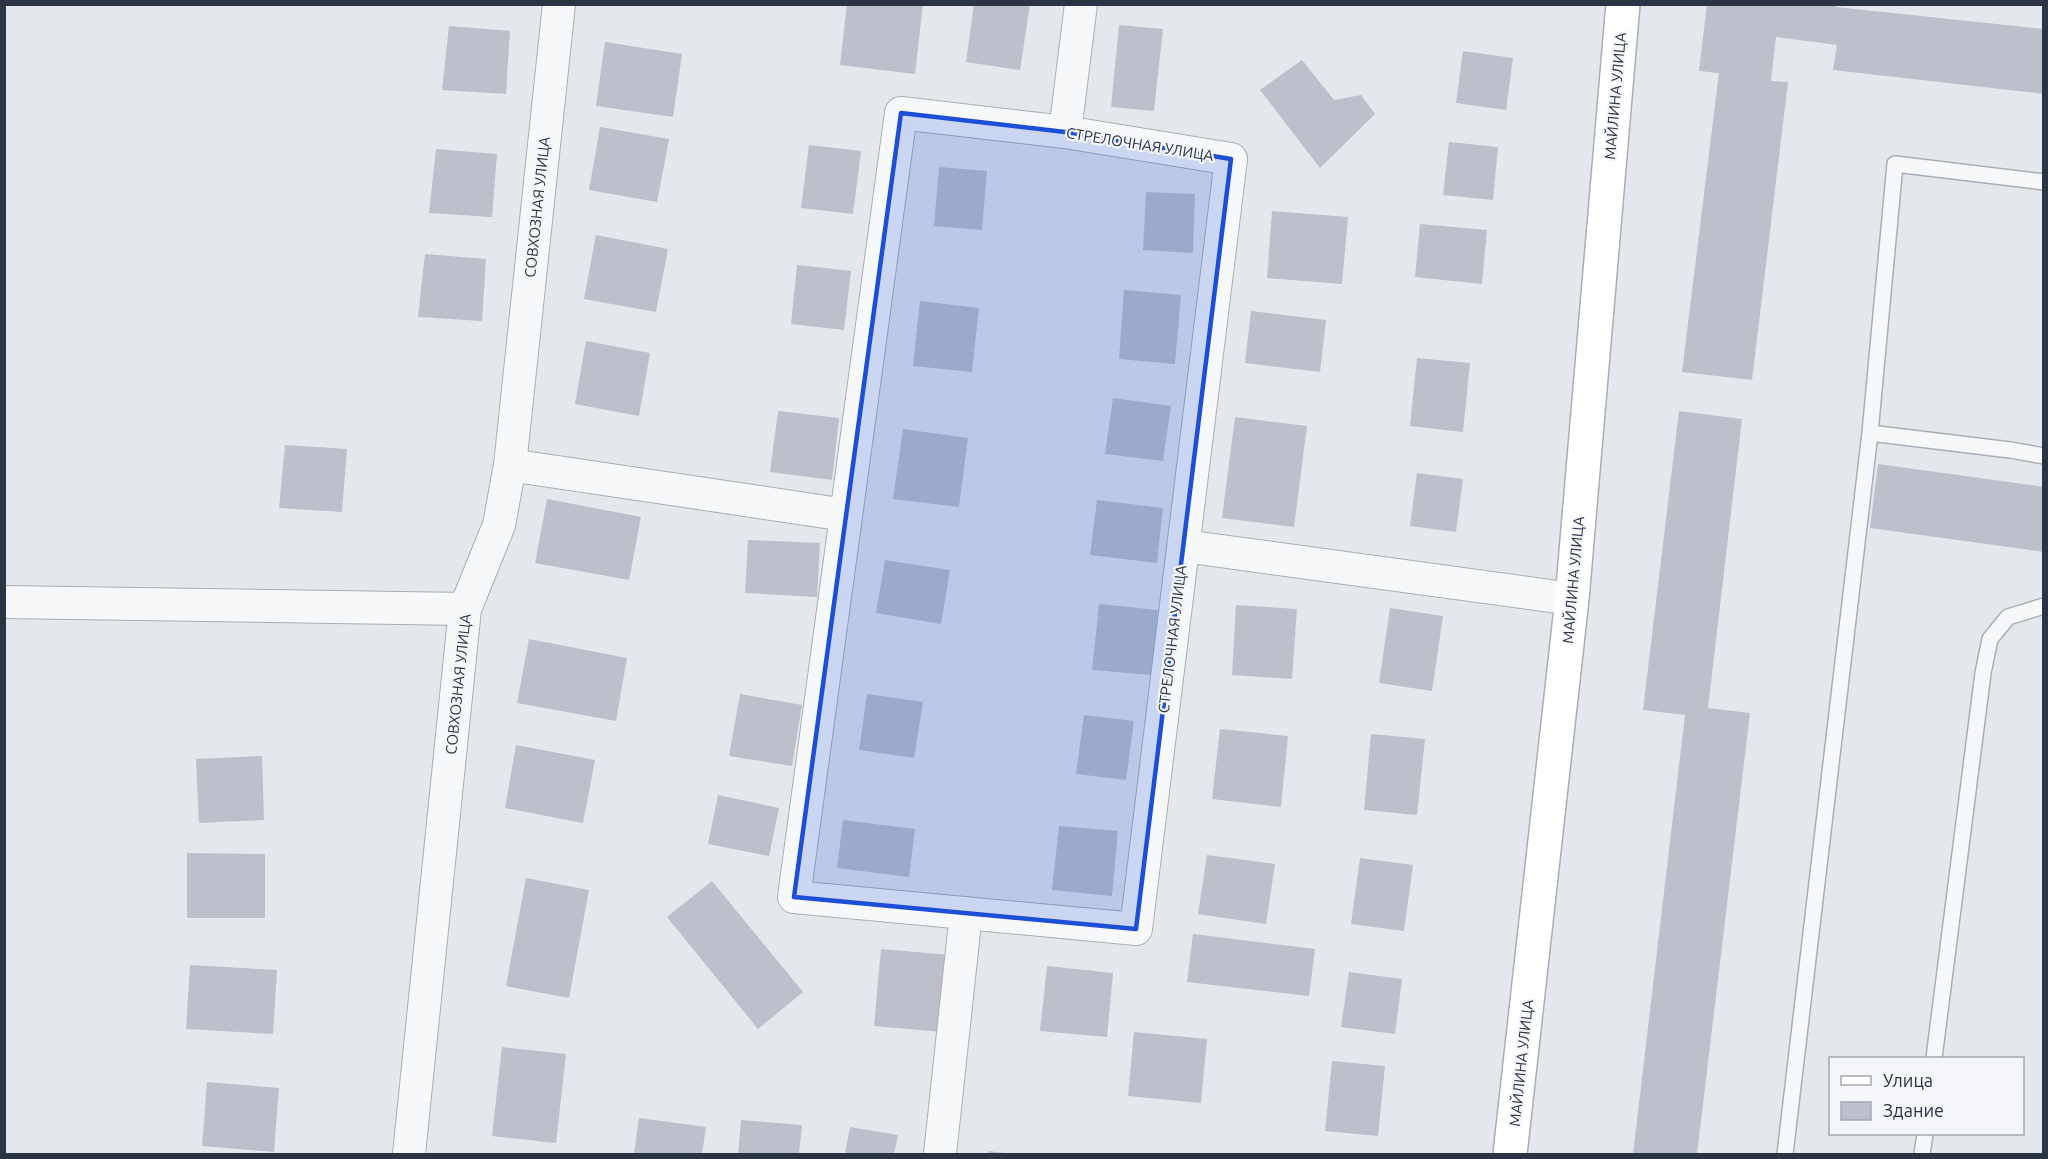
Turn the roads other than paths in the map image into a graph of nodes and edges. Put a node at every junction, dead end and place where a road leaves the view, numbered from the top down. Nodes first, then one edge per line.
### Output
1 (559, 4) edge
2 (1081, 4) edge
3 (1623, 4) edge
4 (1065, 132) junction
5 (2043, 182) edge
6 (1870, 433) junction
7 (2043, 456) edge
8 (510, 465) junction
9 (846, 515) junction
10 (1184, 546) junction
11 (1572, 599) junction
12 (4, 602) edge
13 (2043, 606) edge
14 (465, 609) junction
15 (966, 913) junction
16 (1934, 1057) edge
17 (1925, 1135) edge
18 (409, 1155) edge
19 (940, 1155) edge
20 (1510, 1155) edge
21 (1785, 1155) edge
22 (1922, 1155) edge

1 - 8 street, СОВХОЗНАЯ УЛИЦА
2 - 4 street
3 - 11 main road, МАЙЛИНА УЛИЦА
4 - 9 street, СТРЕЛОЧНАЯ УЛИЦА
4 - 10 street, СТРЕЛОЧНАЯ УЛИЦА
5 - 6 lane
6 - 7 lane
6 - 21 lane
8 - 9 street
8 - 14 street, СОВХОЗНАЯ УЛИЦА
9 - 15 street, СТРЕЛОЧНАЯ УЛИЦА
10 - 11 street
10 - 15 street, СТРЕЛОЧНАЯ УЛИЦА
11 - 20 main road, МАЙЛИНА УЛИЦА
12 - 14 street
13 - 16 lane
14 - 18 street, СОВХОЗНАЯ УЛИЦА
15 - 19 street
17 - 22 lane

